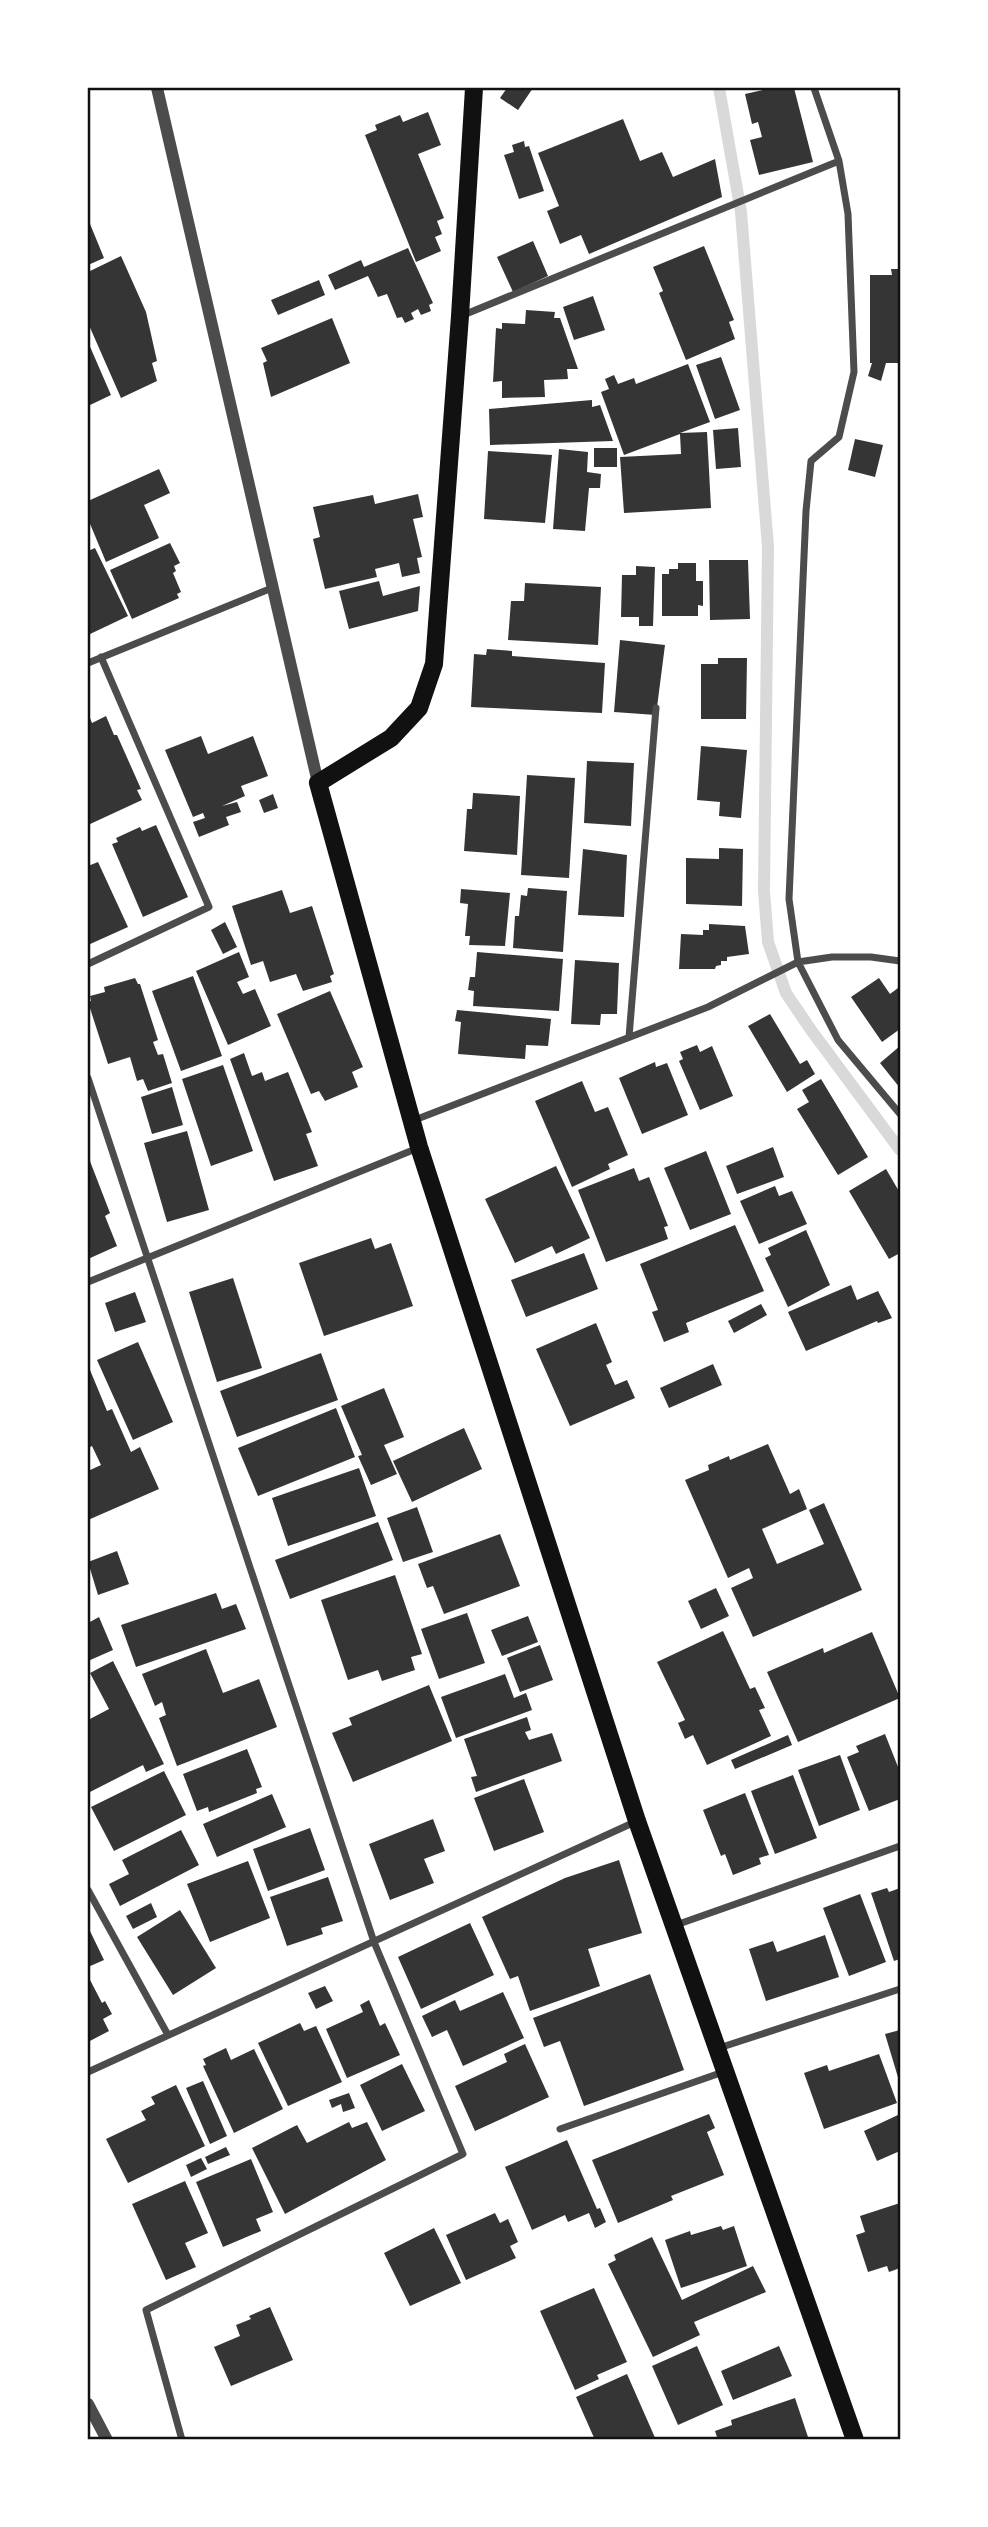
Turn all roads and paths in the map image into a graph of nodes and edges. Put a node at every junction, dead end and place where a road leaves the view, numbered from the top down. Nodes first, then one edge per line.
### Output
1 (157, 88) edge
2 (474, 88) edge
3 (814, 88) edge
4 (839, 161) junction
5 (460, 316) junction
6 (272, 588) junction
7 (101, 657) junction
8 (88, 663) edge
9 (656, 708) dead end
10 (318, 783) junction
11 (901, 961) edge
12 (798, 962) junction
13 (88, 964) edge
14 (629, 1037) junction
15 (88, 1078) edge
16 (901, 1114) edge
17 (412, 1121) junction
18 (419, 1147) junction
19 (146, 1258) junction
20 (88, 1282) edge
21 (638, 1821) junction
22 (901, 1846) edge
23 (88, 1890) edge
24 (675, 1926) junction
25 (374, 1942) junction
26 (901, 1989) edge
27 (168, 2035) junction
28 (718, 2048) junction
29 (726, 2071) junction
30 (88, 2072) edge
31 (560, 2129) dead end
32 (88, 2404) edge
33 (107, 2440) edge
34 (182, 2440) edge
35 (855, 2440) edge

1 - 6 street
2 - 5 main road
3 - 4 street
4 - 5 street
4 - 12 street
5 - 10 main road
6 - 7 street
6 - 10 street
7 - 8 street
7 - 13 street
9 - 14 street
10 - 17 main road
11 - 12 street
12 - 14 street
12 - 16 street
14 - 17 street
15 - 19 street
17 - 18 main road
18 - 19 street
18 - 21 main road
19 - 20 street
19 - 25 street
21 - 24 main road
21 - 25 street
22 - 24 street
23 - 27 street
24 - 28 main road
25 - 27 street
25 - 34 street
26 - 28 street
27 - 30 street
28 - 29 main road
29 - 31 street
29 - 35 main road
32 - 33 street

